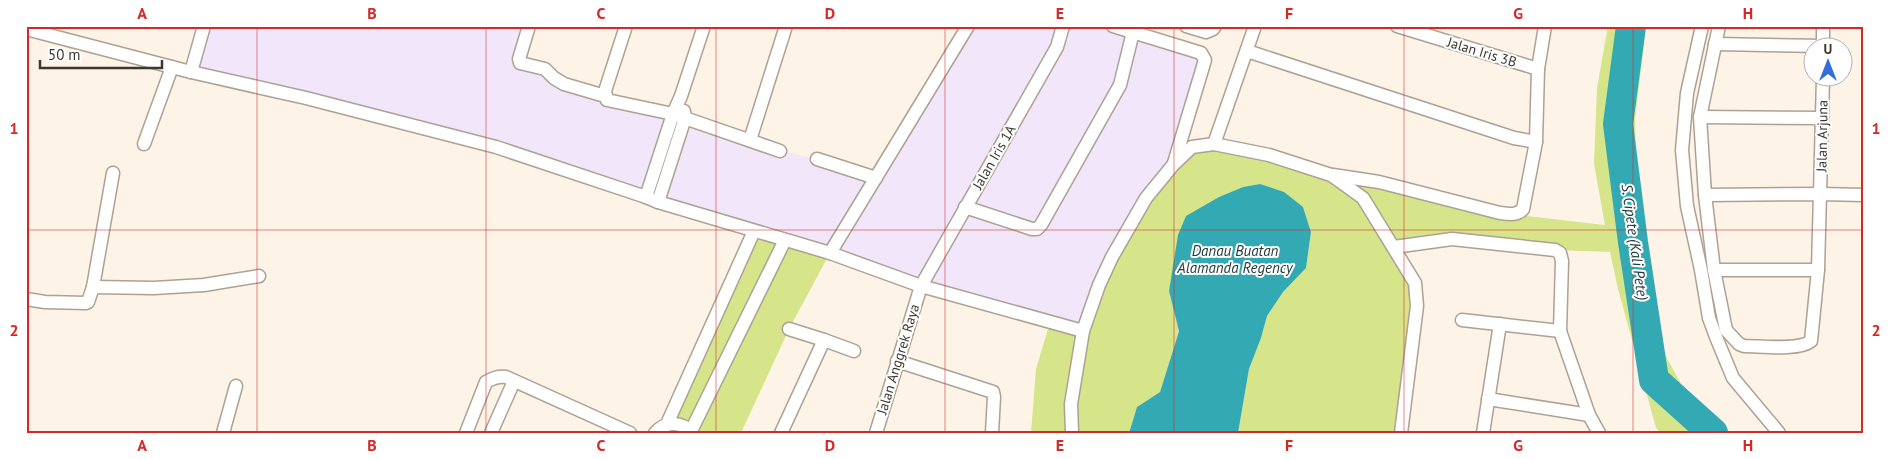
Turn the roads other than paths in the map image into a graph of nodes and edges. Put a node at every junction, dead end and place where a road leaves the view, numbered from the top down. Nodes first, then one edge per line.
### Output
1 (204, 26) edge
2 (529, 26) edge
3 (626, 26) edge
4 (704, 26) edge
5 (786, 26) edge
6 (968, 26) edge
7 (1063, 26) edge
8 (1113, 26) edge
9 (1186, 26) edge
10 (1215, 26) edge
11 (1255, 26) edge
12 (1397, 26) edge
13 (1545, 26) edge
14 (1702, 26) edge
15 (1719, 26) edge
16 (26, 29) edge
17 (1134, 32) junction
18 (1715, 44) junction
19 (1802, 46) edge
20 (1247, 51) junction
21 (172, 67) junction
22 (1538, 69) junction
23 (190, 72) junction
24 (1822, 88) edge
25 (605, 96) junction
26 (681, 96) junction
27 (673, 114) junction
28 (1700, 117) junction
29 (685, 118) junction
30 (1822, 118) junction
31 (750, 140) junction
32 (1536, 142) junction
33 (144, 144) dead end
34 (1214, 144) junction
35 (780, 151) dead end
36 (817, 159) dead end
37 (1173, 165) junction
38 (113, 173) dead end
39 (1331, 174) junction
40 (876, 178) junction
41 (1820, 194) junction
42 (1864, 195) edge
43 (1705, 196) junction
44 (652, 200) junction
45 (966, 207) junction
46 (754, 231) junction
47 (785, 240) junction
48 (1394, 247) junction
49 (830, 253) junction
50 (1714, 270) junction
51 (1818, 270) junction
52 (258, 276) dead end
53 (921, 286) junction
54 (93, 287) junction
55 (26, 299) edge
56 (1462, 320) dead end
57 (1500, 324) junction
58 (789, 329) dead end
59 (1083, 331) junction
60 (1560, 331) junction
61 (824, 340) junction
62 (854, 351) dead end
63 (898, 362) junction
64 (514, 381) junction
65 (236, 386) dead end
66 (1488, 400) junction
67 (1589, 415) junction
68 (667, 424) junction
69 (692, 432) edge
70 (223, 433) edge
71 (466, 433) edge
72 (491, 433) edge
73 (630, 433) edge
74 (655, 433) edge
75 (781, 433) edge
76 (876, 433) edge
77 (992, 433) edge
78 (1072, 433) edge
79 (1401, 433) edge
80 (1483, 433) edge
81 (1599, 433) edge
82 (1779, 433) edge

1 - 23 street
2 - 25 street
3 - 25 street
4 - 26 street
5 - 31 street
6 - 40 street
7 - 45 street, Jalan Iris 1A
8 - 17 street
9 - 10 street
11 - 20 street
12 - 22 street, Jalan Iris 3B
13 - 22 street
14 - 82 street
15 - 18 street
16 - 21 street
17 - 37 street
17 - 45 street
18 - 19 street
18 - 28 street
20 - 32 street
20 - 34 street
21 - 23 street
21 - 33 street
22 - 32 street
23 - 44 street
24 - 30 street, Jalan Arjuna
25 - 27 street
26 - 27 street
26 - 29 street
27 - 29 street
27 - 44 street
28 - 30 street
28 - 43 street
29 - 31 street
29 - 44 street
30 - 41 street, Jalan Arjuna
31 - 35 street
32 - 39 street
34 - 37 street
34 - 39 street
36 - 40 street
37 - 59 street
38 - 54 street
39 - 48 street
40 - 49 street
41 - 42 street
41 - 43 street
41 - 51 street, Jalan Arjuna
43 - 50 street
44 - 46 street
45 - 53 street, Jalan Iris 1A
46 - 47 street
46 - 68 street
47 - 49 street
47 - 69 street
48 - 60 street
48 - 79 street
49 - 53 street
50 - 51 street
50 - 51 street, Jalan Arjuna
52 - 54 street
53 - 59 street
53 - 63 street, Jalan Anggrek Raya
54 - 55 street
56 - 57 street
57 - 60 street
57 - 66 street
58 - 61 street
59 - 78 street
60 - 67 street
61 - 62 street
61 - 75 street
63 - 76 street, Jalan Anggrek Raya
63 - 77 street
64 - 71 street
64 - 72 street
64 - 73 street
65 - 70 street
66 - 67 street
66 - 80 street
67 - 81 street
68 - 69 street
68 - 74 street

